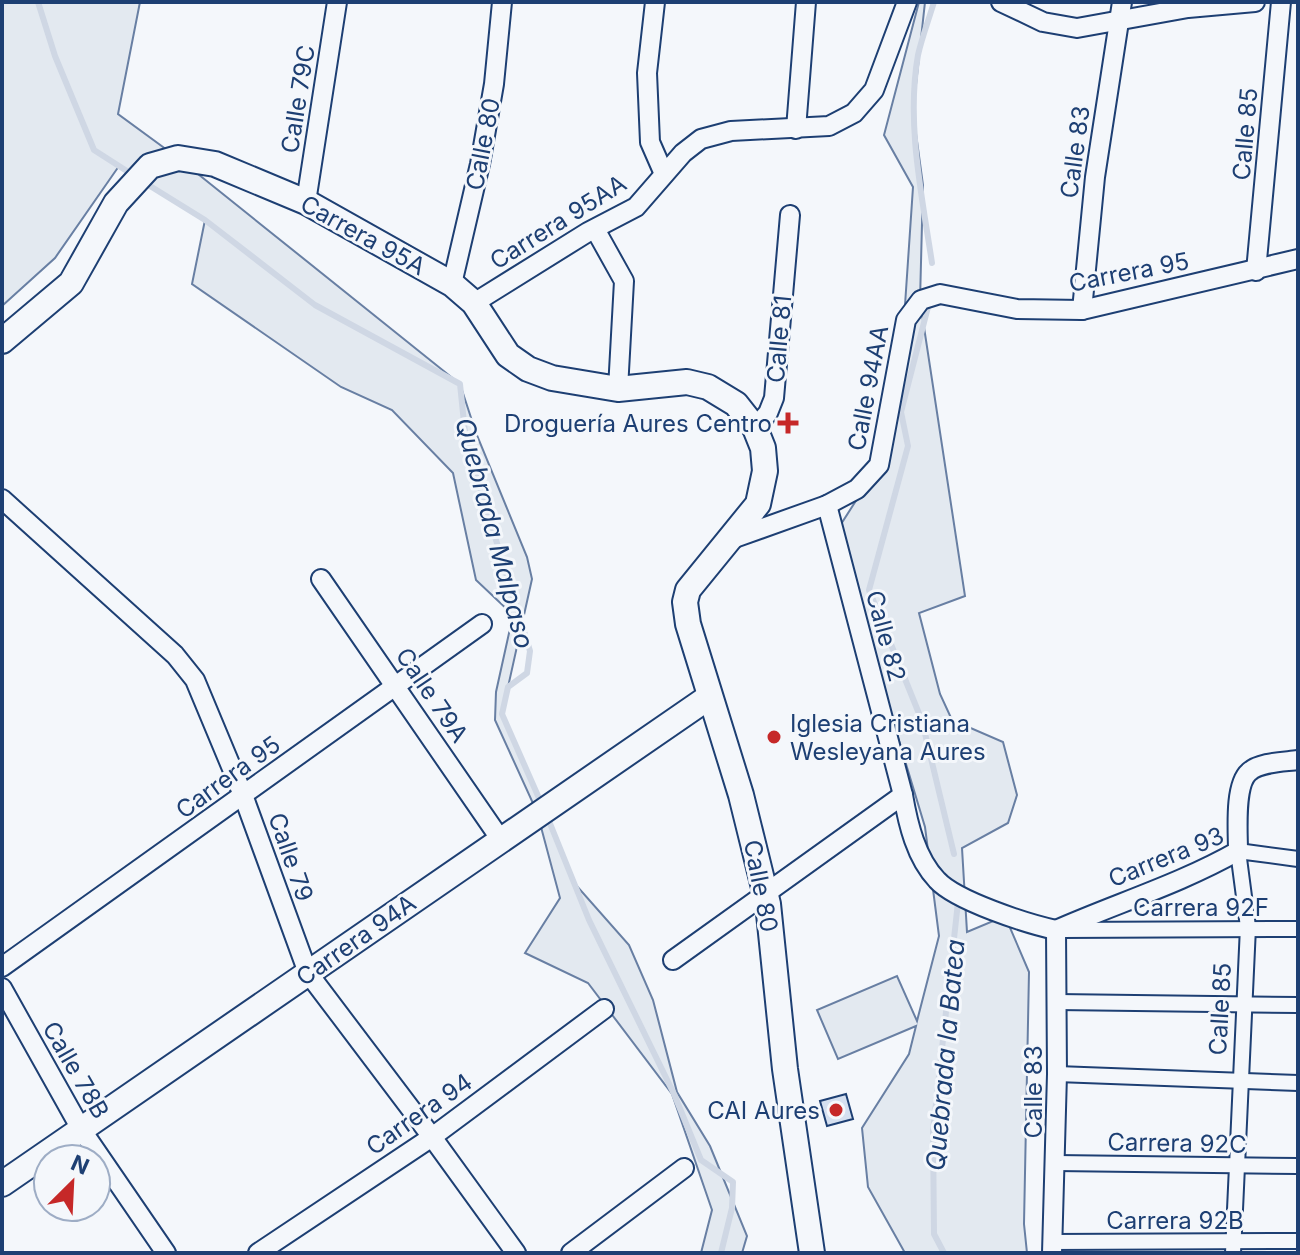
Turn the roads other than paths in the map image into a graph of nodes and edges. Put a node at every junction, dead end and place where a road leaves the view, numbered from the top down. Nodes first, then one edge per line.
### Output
1 (337, 2) edge
2 (502, 2) edge
3 (655, 2) edge
4 (806, 2) edge
5 (907, 2) edge
6 (1001, 2) edge
7 (1255, 2) edge
8 (1281, 2) edge
9 (1121, 11) edge
10 (796, 129) junction
11 (664, 174) junction
12 (306, 202) junction
13 (790, 215) dead end
14 (595, 229) junction
15 (1298, 259) edge
16 (1256, 271) junction
17 (452, 284) junction
18 (921, 300) joint
19 (474, 303) junction
20 (1082, 310) junction
21 (2, 341) edge
22 (618, 389) junction
23 (755, 428) junction
24 (2, 499) edge
25 (827, 505) junction
26 (729, 540) junction
27 (321, 579) dead end
28 (482, 624) dead end
29 (397, 685) junction
30 (709, 697) junction
31 (1298, 760) edge
32 (243, 795) junction
33 (903, 795) junction
34 (501, 840) junction
35 (1238, 851) junction
36 (1298, 859) edge
37 (765, 891) junction
38 (1248, 927) junction
39 (1298, 929) edge
40 (1056, 930) junction
41 (673, 960) dead end
42 (2, 967) edge
43 (308, 973) junction
44 (2, 988) edge
45 (1057, 1002) junction
46 (1244, 1003) junction
47 (1298, 1005) edge
48 (604, 1009) dead end
49 (1057, 1074) junction
50 (1240, 1082) junction
51 (1298, 1083) edge
52 (81, 1129) junction
53 (432, 1137) junction
54 (1056, 1163) junction
55 (1239, 1166) junction
56 (1298, 1166) edge
57 (684, 1168) dead end
58 (2, 1184) edge
59 (1298, 1241) edge
60 (1233, 1247) edge
61 (1052, 1248) edge
62 (166, 1253) edge
63 (258, 1253) edge
64 (516, 1253) edge
65 (571, 1253) edge
66 (812, 1253) edge

1 - 12 street, Calle 79C
2 - 17 street, Calle 80
3 - 11 street
4 - 10 street
5 - 10 street, Carrera 95AA
6 - 9 street
7 - 9 street
8 - 16 street, Calle 85
9 - 20 street, Calle 83
10 - 11 street, Carrera 95AA
11 - 14 street, Carrera 95AA
12 - 17 street, Carrera 95A
12 - 21 street, Carrera 95A
13 - 23 street, Calle 81
14 - 19 street, Carrera 95AA
14 - 22 street
15 - 16 street, Carrera 95
16 - 20 street, Carrera 95
17 - 19 street, Carrera 95A
18 - 20 street, Carrera 95
18 - 25 street, Calle 94AA
19 - 22 street, Carrera 95A
22 - 23 street, Carrera 95A
23 - 26 street
24 - 32 street, Calle 79
25 - 26 street, Calle 94AA
25 - 33 street, Calle 82
26 - 30 street, Calle 80
27 - 29 street, Calle 79A
28 - 29 street, Carrera 95
29 - 32 street, Carrera 95
29 - 34 street, Calle 79A
30 - 34 street, Carrera 94A
30 - 37 street, Calle 80
31 - 35 street, Calle 85
32 - 42 street, Carrera 95
32 - 43 street, Calle 79
33 - 37 street
33 - 40 street, Calle 82
34 - 43 street, Carrera 94A
35 - 36 street, Carrera 93
35 - 38 street, Calle 85
35 - 40 street, Carrera 93
37 - 41 street
37 - 66 street, Calle 80
38 - 39 street, Carrera 92F
38 - 40 street, Carrera 92F
38 - 46 street, Calle 85
40 - 45 street, Calle 83
43 - 52 street, Carrera 94A
43 - 53 street, Calle 79
44 - 52 street, Calle 78B
45 - 46 street
45 - 49 street, Calle 83
46 - 47 street
46 - 50 street, Calle 85
48 - 53 street, Carrera 94
49 - 50 street
49 - 54 street, Calle 83
50 - 51 street
50 - 55 street, Calle 85
52 - 58 street, Carrera 94A
52 - 62 street, Calle 78B
53 - 63 street, Carrera 94
53 - 64 street, Calle 79
54 - 55 street, Carrera 92C
54 - 61 street, Calle 83
55 - 56 street, Carrera 92C
55 - 60 street, Calle 85
57 - 65 street
59 - 60 street, Carrera 92B
60 - 61 street, Carrera 92B

